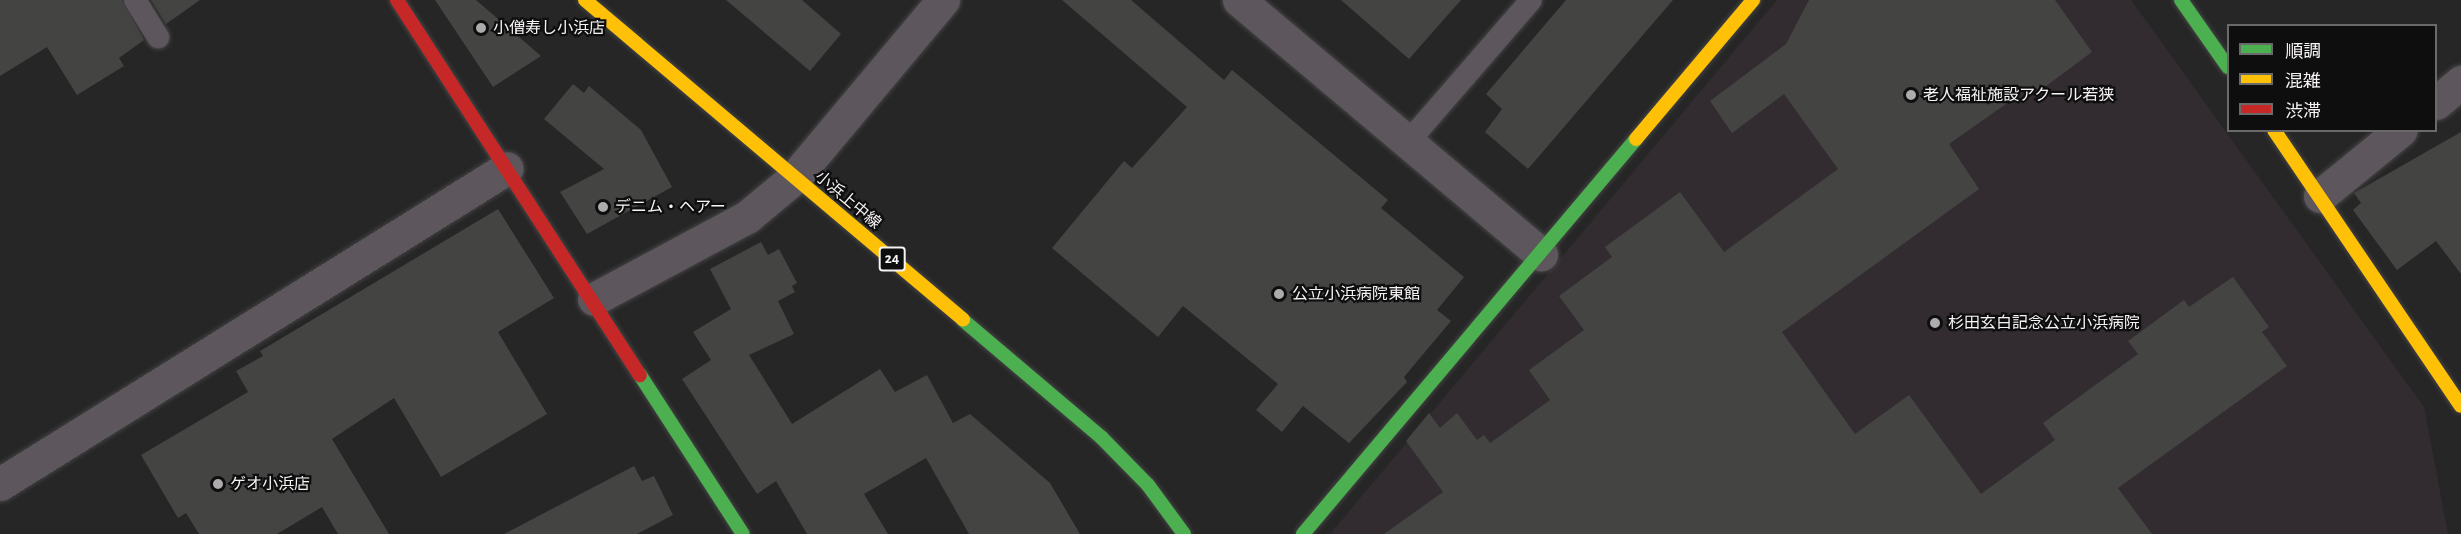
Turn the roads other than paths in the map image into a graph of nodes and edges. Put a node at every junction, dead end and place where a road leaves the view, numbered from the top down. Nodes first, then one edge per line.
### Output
1 (135, 0) edge
2 (397, 0) edge
3 (585, 0) edge
4 (943, 0) edge
5 (1239, 0) edge
6 (1531, 0) edge
7 (1753, 0) edge
8 (2181, 0) edge
9 (158, 37) dead end
10 (2227, 63) edge
11 (2461, 82) edge
12 (2437, 102) edge
13 (2275, 132) edge
14 (2399, 132) edge
15 (1409, 141) junction
16 (507, 168) junction
17 (795, 177) junction
18 (2320, 196) junction
19 (1541, 254) junction
20 (594, 299) junction
21 (2461, 406) edge
22 (0, 484) edge
23 (743, 534) edge
24 (1184, 534) edge
25 (1303, 534) edge

1 - 9 lane
2 - 16 street
3 - 17 street, 小浜上中線 / 24
4 - 17 street
5 - 15 street
6 - 15 lane
7 - 19 street
8 - 10 street
11 - 12 street
13 - 18 street
14 - 18 street
15 - 19 street
16 - 20 street
16 - 22 street
17 - 20 street
17 - 24 street, 小浜上中線 / 24
18 - 21 street
19 - 25 street
20 - 23 street

